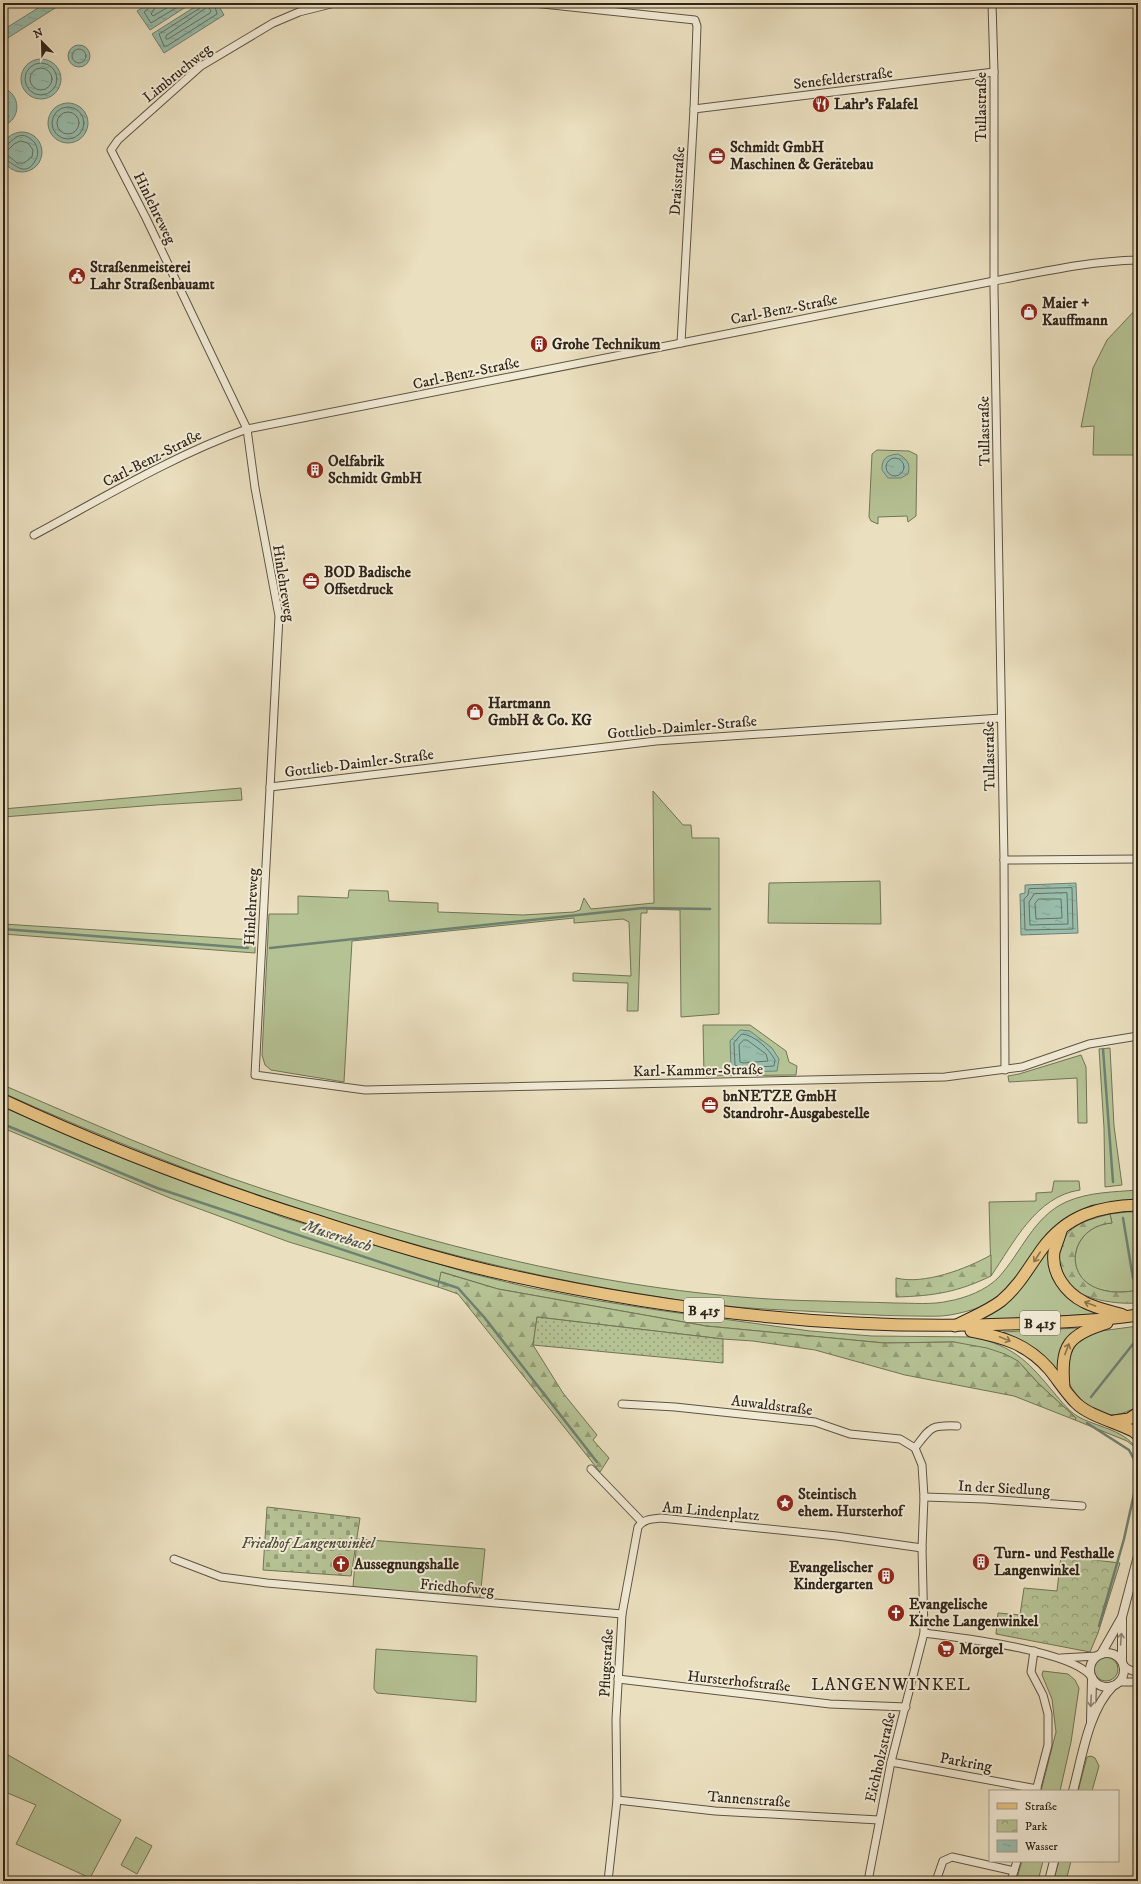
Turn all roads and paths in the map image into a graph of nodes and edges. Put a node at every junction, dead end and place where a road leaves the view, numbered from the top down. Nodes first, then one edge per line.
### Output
1 (335, 3) edge
2 (533, 3) edge
3 (992, 3) edge
4 (994, 72) junction
5 (694, 109) junction
6 (111, 150) joint
7 (1138, 260) edge
8 (994, 281) junction
9 (681, 344) junction
10 (247, 429) junction
11 (34, 535) dead end
12 (1001, 718) junction
13 (270, 787) junction
14 (1004, 860) junction
15 (1138, 860) edge
16 (1138, 1036) edge
17 (1005, 1070) junction
18 (255, 1075) joint
19 (3, 1100) edge
20 (1138, 1205) edge
21 (1062, 1228) junction
22 (1132, 1316) edge
23 (953, 1327) junction
24 (1064, 1387) junction
25 (622, 1404) dead end
26 (1136, 1425) edge
27 (957, 1426) dead end
28 (915, 1448) junction
29 (591, 1468) dead end
30 (924, 1497) junction
31 (1082, 1506) dead end
32 (642, 1522) junction
33 (922, 1548) junction
34 (1138, 1556) edge
35 (174, 1559) dead end
36 (622, 1614) junction
37 (1122, 1617) junction
38 (924, 1633) junction
39 (1034, 1651) junction
40 (1099, 1655) junction
41 (1061, 1658) junction
42 (1122, 1663) junction
43 (1138, 1673) edge
44 (1091, 1677) junction
45 (618, 1680) junction
46 (1138, 1682) edge
47 (1116, 1684) junction
48 (906, 1707) junction
49 (1091, 1723) junction
50 (892, 1762) junction
51 (1036, 1790) edge
52 (1073, 1790) edge
53 (617, 1800) junction
54 (879, 1820) junction
55 (1017, 1862) edge
56 (1054, 1862) edge
57 (1014, 1871) junction
58 (608, 1881) edge
59 (868, 1881) edge
60 (936, 1881) edge
61 (1011, 1881) edge
62 (1048, 1881) edge

1 - 6 street, Limbruchweg
2 - 5 street, Draisstraße
3 - 4 street, Tullastraße
4 - 5 street, Senefelderstraße
4 - 8 street, Tullastraße
5 - 9 street, Draisstraße
6 - 10 street, Hinlehreweg
7 - 8 street, Carl-Benz-Straße
8 - 9 street, Carl-Benz-Straße
8 - 12 street, Tullastraße
9 - 10 street, Carl-Benz-Straße
10 - 11 street, Carl-Benz-Straße
10 - 13 street, Hinlehreweg
12 - 13 street, Gottlieb-Daimler-Straße
12 - 14 street, Tullastraße
13 - 18 street, Hinlehreweg
14 - 15 street
14 - 17 street, Tullastraße
16 - 17 street, Karl-Kammer-Straße
17 - 18 street, Karl-Kammer-Straße
19 - 23 main road, B 415
20 - 21 main road
22 -> 21 main road
21 -> 23 main road
22 - 23 main road, B 415
24 -> 22 main road
23 -> 24 main road
24 - 26 main road
25 - 28 street, Auwaldstraße
27 - 28 street
28 - 30 street
29 - 32 street
30 - 31 street, In der Siedlung
30 - 33 street, Eichholzstraße
32 - 33 street, Am Lindenplatz
32 - 36 street, Pflugstraße
33 - 38 street, Eichholzstraße
34 - 37 street
35 - 36 street, Friedhofweg
36 - 45 street, Pflugstraße
37 - 40 street
42 -> 37 street
38 - 39 street
38 - 48 street, Eichholzstraße
39 - 41 street
39 - 51 street, Parkring
40 - 41 street
40 - 42 street
40 - 44 street
41 - 44 street
42 - 43 street
42 - 47 street
44 - 47 street
44 -> 49 street
45 - 48 street, Hursterhofstraße
45 - 53 street, Pflugstraße
46 - 47 street
47 - 49 street
48 - 50 street, Eichholzstraße
49 - 52 street
50 - 51 street, Parkring
50 - 54 street, Eichholzstraße
53 - 54 street, Tannenstraße
53 - 58 street, Pflugstraße
54 - 59 street, Eichholzstraße
55 - 57 street
56 - 62 street
57 - 60 street
57 - 61 street

